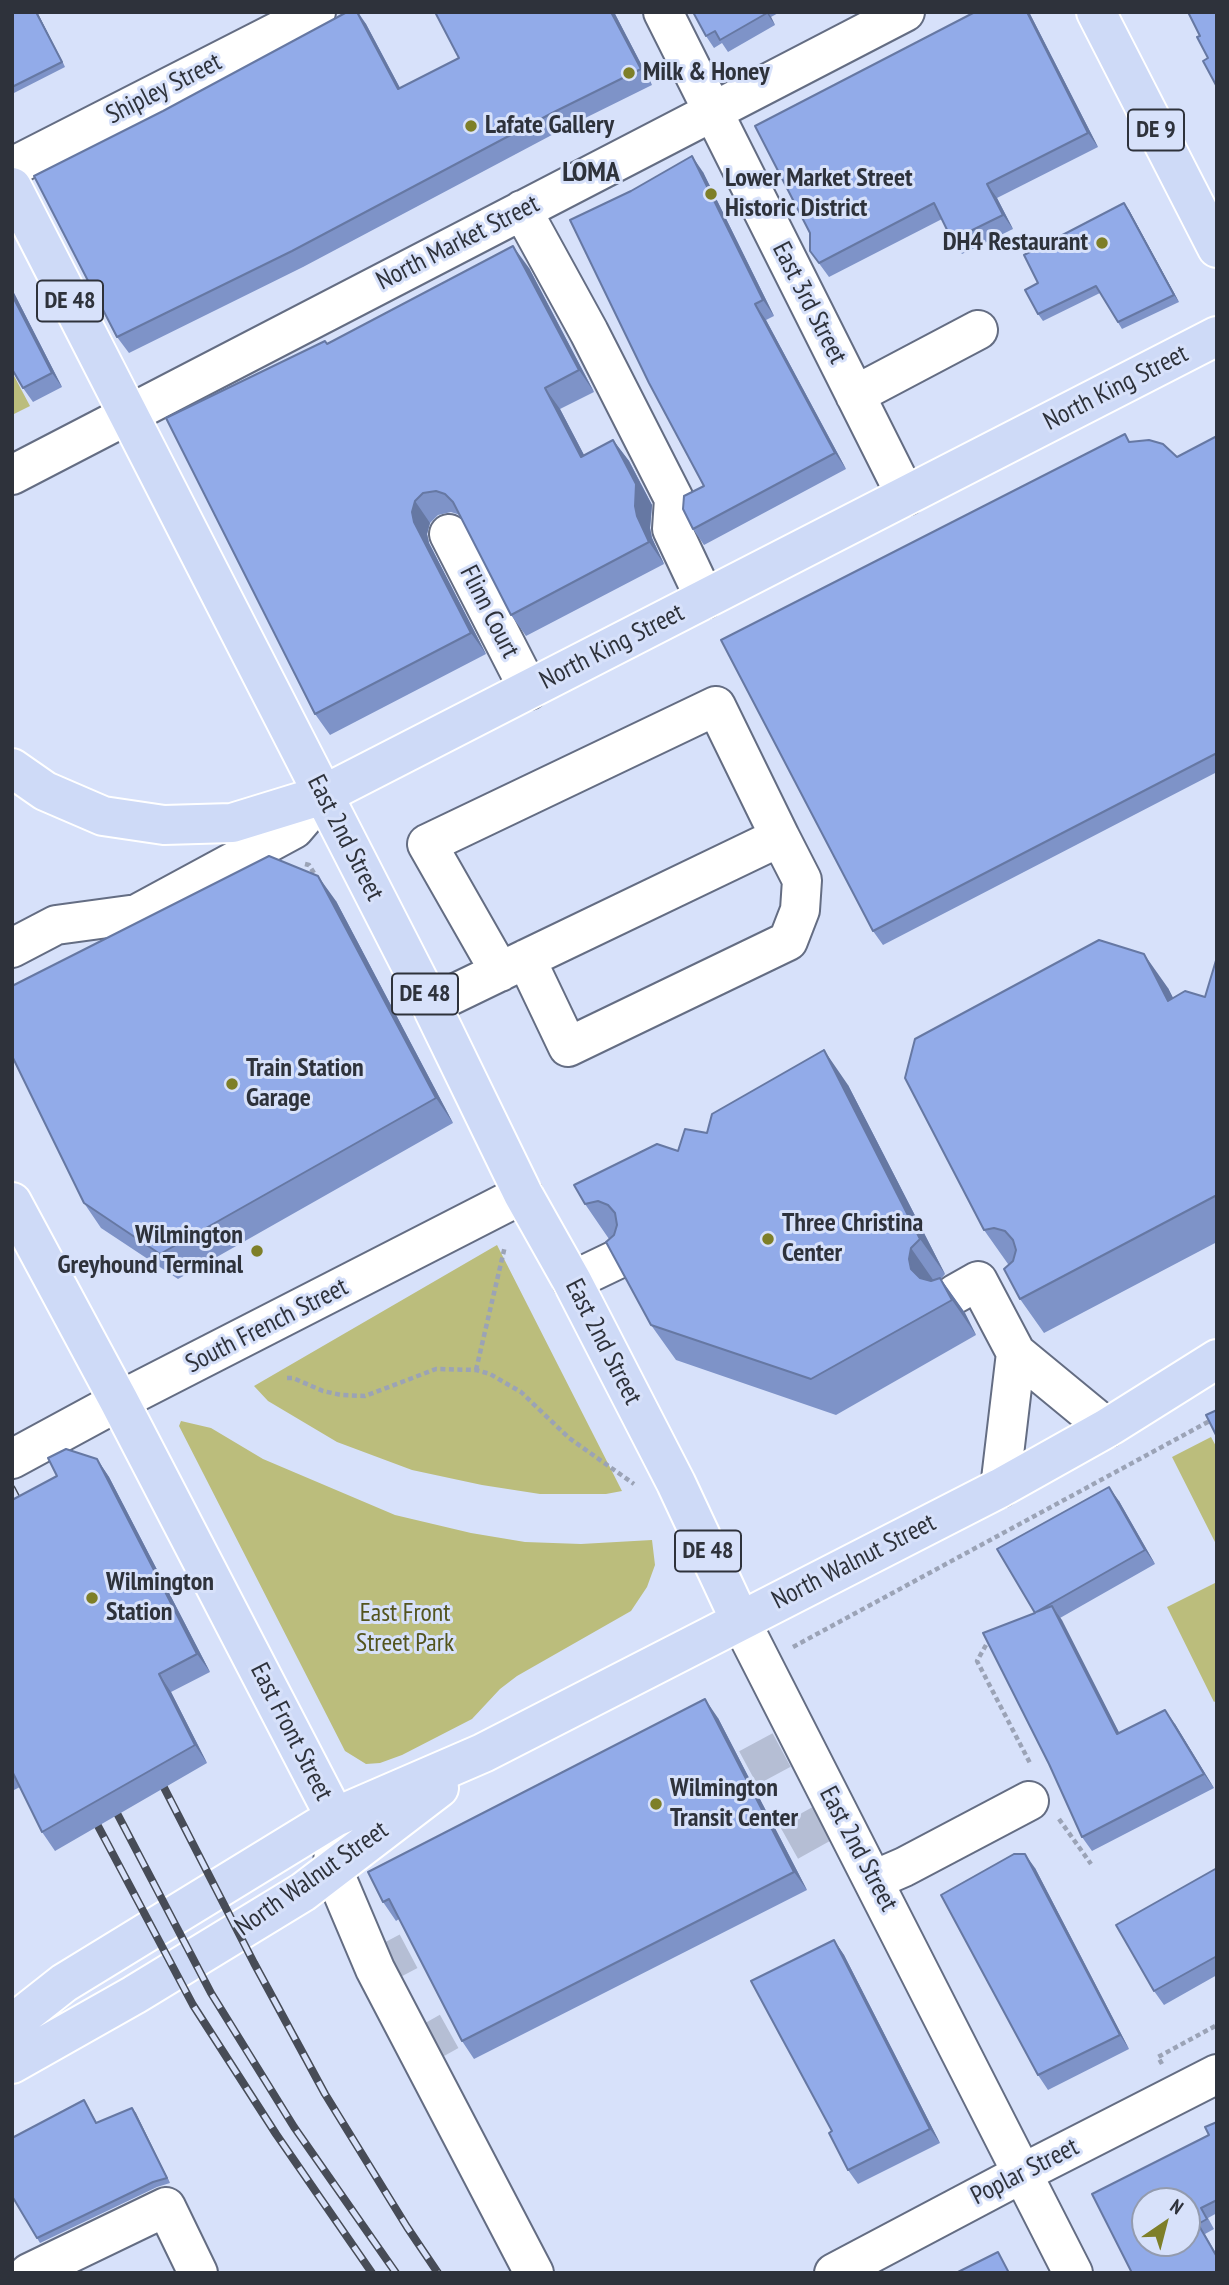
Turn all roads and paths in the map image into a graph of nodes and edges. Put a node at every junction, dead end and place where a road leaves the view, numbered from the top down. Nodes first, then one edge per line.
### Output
1 (316, 12) edge
2 (663, 12) edge
3 (905, 12) edge
4 (1096, 12) edge
5 (713, 111) junction
6 (12, 167) edge
7 (12, 187) edge
8 (522, 209) junction
9 (1217, 248) edge
10 (978, 330) dead end
11 (1217, 336) edge
12 (855, 395) junction
13 (128, 414) junction
14 (12, 475) edge
15 (906, 496) junction
16 (449, 534) edge
17 (705, 599) junction
18 (529, 690) junction
19 (12, 768) edge
20 (323, 795) junction
21 (780, 837) junction
22 (12, 948) edge
23 (513, 965) junction
24 (430, 1005) junction
25 (523, 1194) junction
26 (12, 1202) edge
27 (505, 1246) dead end
28 (620, 1258) edge
29 (572, 1281) junction
30 (987, 1293) dead end
31 (1016, 1353) junction
32 (1217, 1359) edge
33 (476, 1370) junction
34 (287, 1378) dead end
35 (119, 1401) junction
36 (1217, 1417) edge
37 (1107, 1428) junction
38 (12, 1459) edge
39 (676, 1483) junction
40 (1000, 1488) junction
41 (740, 1620) junction
42 (986, 1645) edge
43 (793, 1647) dead end
44 (484, 1753) junction
45 (1040, 1797) junction
46 (335, 1817) junction
47 (1091, 1864) dead end
48 (333, 1870) junction
49 (874, 1880) junction
50 (12, 2024) edge
51 (12, 2064) edge
52 (1217, 2074) edge
53 (1023, 2173) junction
54 (29, 2273) edge
55 (198, 2273) edge
56 (534, 2273) edge
57 (834, 2273) edge
58 (1073, 2273) edge

1 - 6 street, Shipley Street
2 - 5 street, East 3rd Street
3 - 5 street, North Market Street
4 - 9 main road, DE 9
5 - 8 street, North Market Street
5 - 12 street, East 3rd Street
7 - 13 main road, DE 48
8 - 13 street, North Market Street
8 - 17 street
10 - 12 street
11 - 15 main road, North King Street
12 - 15 street, East 3rd Street
13 - 14 street, North Market Street
13 - 20 main road, East 2nd Street / DE 48
15 - 17 main road, North King Street
16 - 18 street, Flinn Court
17 - 18 main road, North King Street
18 - 20 main road, North King Street
19 - 20 main road
20 - 22 street, North King Street
20 - 24 main road, East 2nd Street / DE 48
21 - 23 street
21 - 23 street
21 - 23 street
23 - 24 street
24 - 25 main road, East 2nd Street / DE 48
25 - 29 main road, East 2nd Street / DE 48
25 - 35 street, South French Street
26 - 35 main road, East Front Street
27 - 33 path
28 - 29 street
29 - 39 main road, East 2nd Street / DE 48
30 - 31 street
31 - 37 street
31 - 40 street
32 - 37 main road, North Walnut Street
33 - 34 path
33 - 39 path
35 - 38 street, South French Street
35 - 46 main road, East Front Street
36 - 43 path
37 - 40 main road, North Walnut Street
39 - 41 main road, East 2nd Street / DE 48
40 - 41 main road, North Walnut Street
41 - 44 main road, North Walnut Street
41 - 49 street, East 2nd Street
42 - 45 path
44 - 46 main road, North Walnut Street
44 - 48 main road, North Walnut Street
45 - 47 path
45 - 49 street
46 - 48 street, East Front Street
46 - 50 main road, North Walnut Street
48 - 51 main road, North Walnut Street
48 - 56 street, East Front Street
49 - 53 street, East 2nd Street
52 - 53 street, Poplar Street
53 - 57 street, Poplar Street
53 - 58 street, East 2nd Street
54 - 55 street

